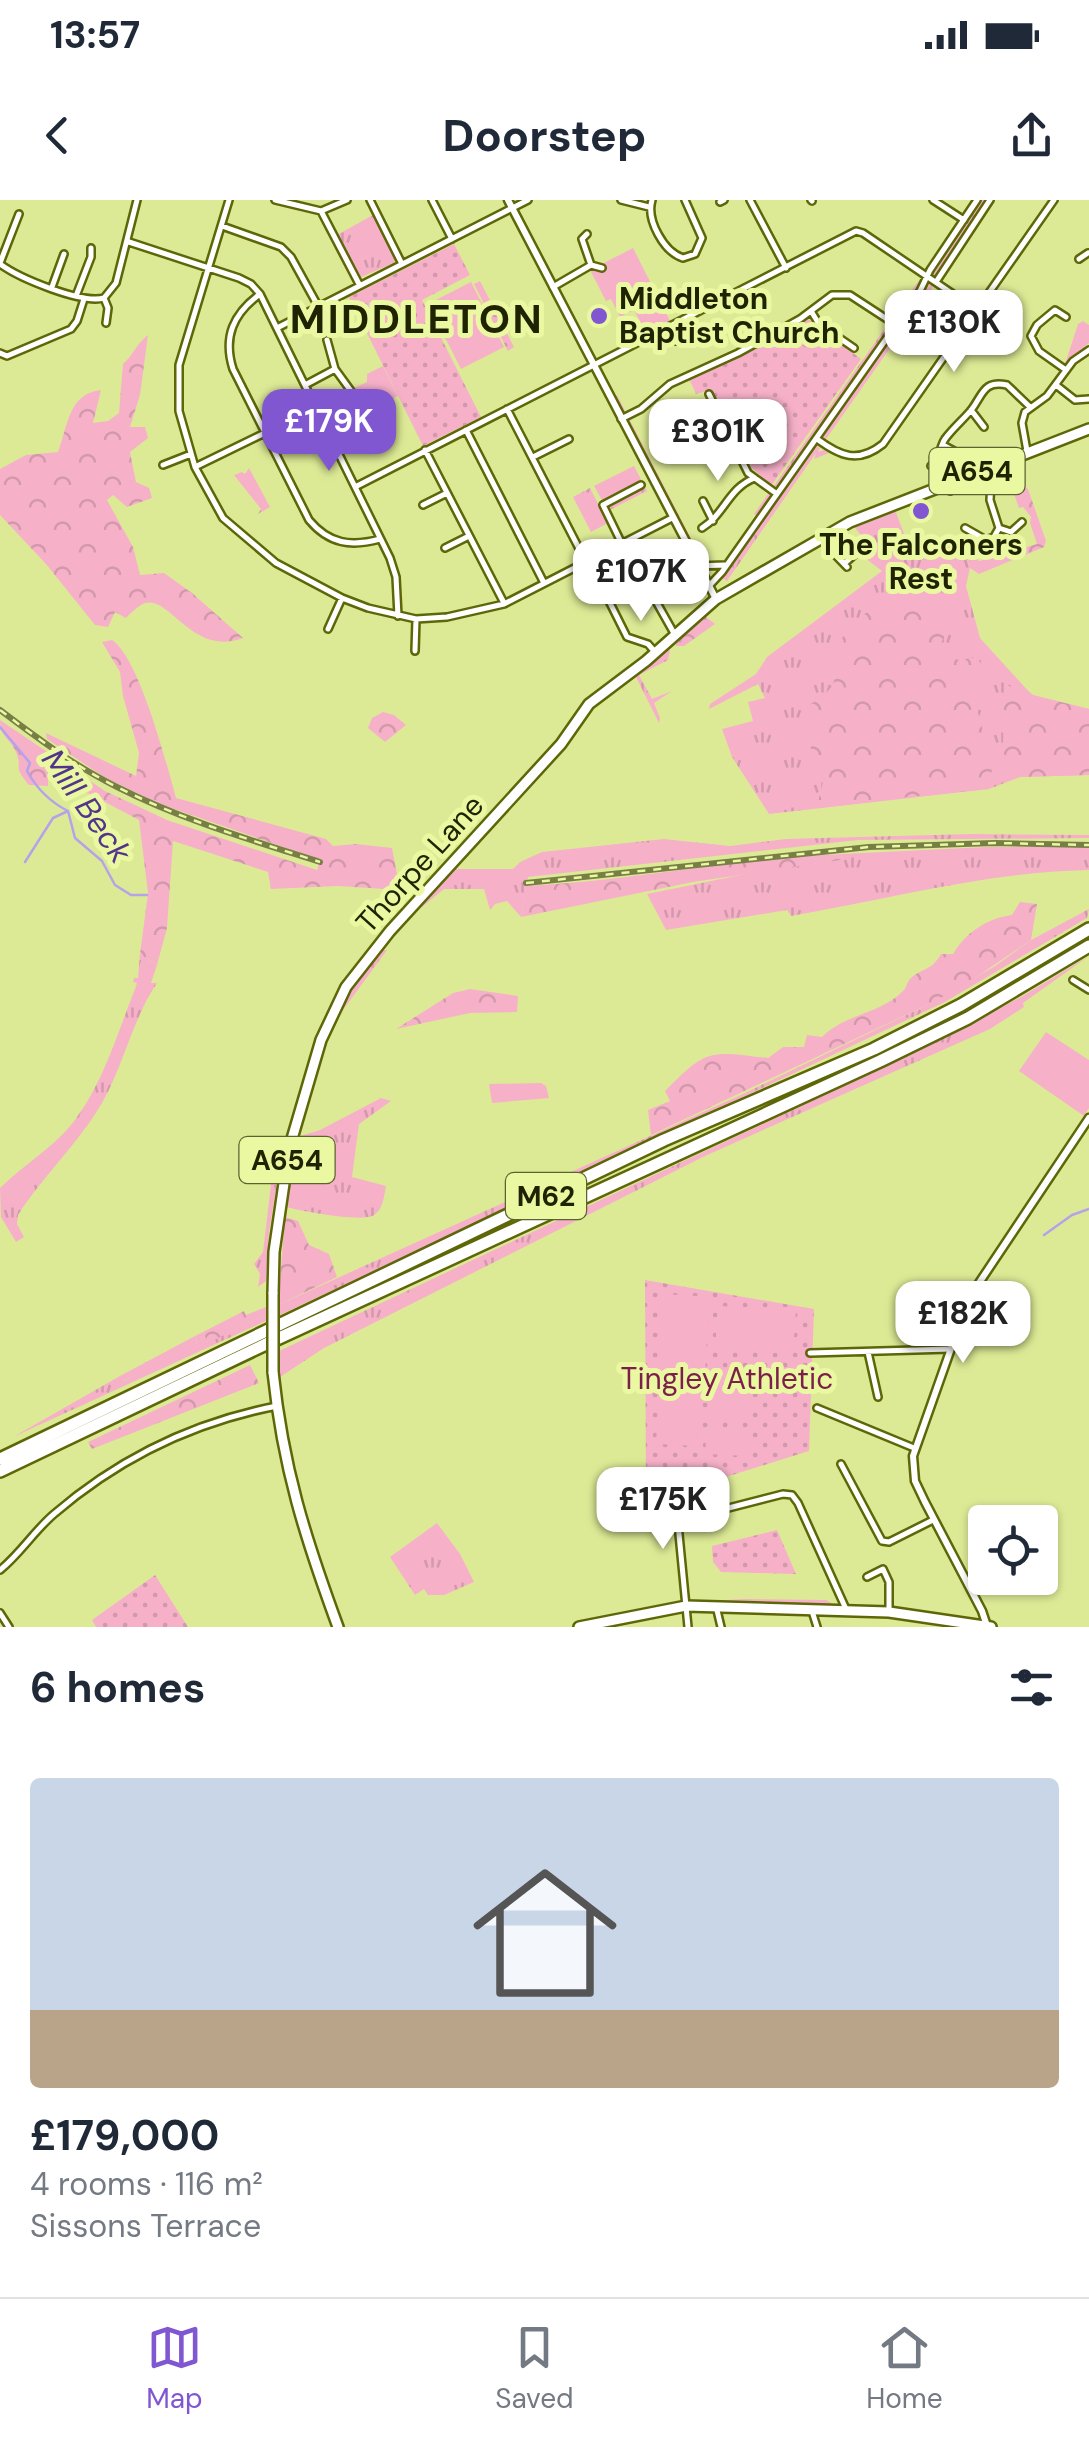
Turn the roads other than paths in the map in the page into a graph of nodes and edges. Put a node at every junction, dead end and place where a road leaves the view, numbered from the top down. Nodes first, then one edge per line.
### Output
1 (137, 200) edge
2 (230, 200) edge
3 (276, 200) edge
4 (346, 200) edge
5 (370, 200) edge
6 (432, 200) edge
7 (528, 200) edge
8 (620, 200) edge
9 (684, 200) edge
10 (750, 200) edge
11 (933, 200) edge
12 (977, 200) edge
13 (990, 200) edge
14 (1054, 200) edge
15 (510, 204) edge
16 (651, 204) edge
17 (321, 212) junction
18 (19, 214) dead end
19 (964, 220) junction
20 (222, 226) junction
21 (587, 234) dead end
22 (452, 240) junction
23 (129, 242) junction
24 (91, 248) dead end
25 (1089, 252) edge
26 (64, 254) dead end
27 (1079, 259) dead end
28 (0, 264) edge
29 (402, 264) junction
30 (590, 265) junction
31 (208, 268) junction
32 (602, 268) dead end
33 (786, 268) junction
34 (926, 277) junction
35 (936, 282) junction
36 (360, 284) junction
37 (553, 286) junction
38 (52, 287) junction
39 (260, 294) junction
40 (76, 296) junction
41 (104, 298) junction
42 (84, 299) junction
43 (318, 306) junction
44 (810, 311) junction
45 (978, 311) junction
46 (1066, 316) dead end
47 (106, 323) dead end
48 (669, 326) junction
49 (896, 326) junction
50 (277, 328) junction
51 (327, 340) dead end
52 (1032, 341) junction
53 (676, 342) dead end
54 (1023, 344) dead end
55 (854, 348) dead end
56 (1089, 350) edge
57 (0, 353) edge
58 (594, 366) junction
59 (336, 369) junction
60 (1066, 370) junction
61 (305, 385) junction
62 (1056, 386) junction
63 (709, 394) dead end
64 (1089, 399) edge
65 (1030, 407) junction
66 (316, 408) junction
67 (507, 409) junction
68 (971, 410) junction
69 (621, 420) junction
70 (984, 427) dead end
71 (1089, 428) edge
72 (466, 430) junction
73 (264, 433) junction
74 (569, 439) dead end
75 (816, 439) junction
76 (374, 440) dead end
77 (942, 444) junction
78 (425, 450) junction
79 (954, 450) dead end
80 (1027, 451) junction
81 (191, 454) junction
82 (533, 457) junction
83 (163, 464) dead end
84 (931, 466) dead end
85 (986, 467) junction
86 (195, 468) junction
87 (755, 478) junction
88 (960, 484) junction
89 (641, 485) dead end
90 (355, 487) junction
91 (950, 491) dead end
92 (447, 493) junction
93 (777, 494) junction
94 (703, 501) dead end
95 (423, 505) dead end
96 (672, 518) junction
97 (713, 521) junction
98 (1022, 522) dead end
99 (702, 528) dead end
100 (965, 528) dead end
101 (999, 528) junction
102 (469, 536) junction
103 (380, 538) junction
104 (820, 539) junction
105 (622, 544) junction
106 (444, 548) dead end
107 (855, 554) dead end
108 (586, 562) junction
109 (728, 564) junction
110 (696, 566) junction
111 (544, 583) junction
112 (648, 587) dead end
113 (708, 587) junction
114 (342, 598) junction
115 (716, 600) junction
116 (609, 601) dead end
117 (504, 604) junction
118 (398, 616) junction
119 (416, 618) junction
120 (328, 629) dead end
121 (674, 634) junction
122 (415, 650) dead end
123 (655, 652) junction
124 (1089, 928) edge
125 (1089, 946) edge
126 (1072, 980) dead end
127 (1089, 990) edge
128 (1089, 1118) edge
129 (950, 1349) junction
130 (868, 1351) junction
131 (810, 1353) dead end
132 (878, 1397) dead end
133 (277, 1406) junction
134 (817, 1408) dead end
135 (914, 1448) junction
136 (0, 1459) edge
137 (840, 1464) dead end
138 (0, 1471) edge
139 (675, 1493) dead end
140 (933, 1520) junction
141 (678, 1521) junction
142 (0, 1570) edge
143 (867, 1577) dead end
144 (890, 1582) junction
145 (881, 1583) dead end
146 (686, 1606) junction
147 (716, 1606) junction
148 (812, 1611) junction
149 (847, 1611) junction
150 (889, 1612) junction
151 (0, 1613) edge
152 (8, 1626) edge
153 (338, 1627) edge
154 (578, 1627) edge
155 (688, 1627) edge
156 (721, 1627) edge
157 (816, 1627) edge
158 (988, 1627) edge

1 - 23 street
2 - 20 street
3 - 17 street
4 - 17 street
5 - 29 street
6 - 22 street
7 - 15 street
8 - 16 street
9 - 16 street
10 - 33 street
11 - 19 street
12 - 19 street
13 - 35 street
14 - 45 street
15 - 22 street
15 - 37 street
17 - 36 street
18 - 28 street
19 - 34 street
20 - 31 street
20 - 43 street
21 - 30 street
22 - 29 street
23 - 31 street
23 - 41 street
24 - 40 street
25 - 27 street
26 - 38 street
28 - 38 street
29 - 36 street
30 - 32 street
30 - 37 street
31 - 39 street
31 - 81 street
33 - 34 street
33 - 48 street
34 - 35 street
34 - 49 street
35 - 45 street
36 - 43 street
37 - 58 street
38 - 40 street
39 - 50 street
39 - 73 street
40 - 42 street
41 - 42 street
41 - 47 street
42 - 57 street
43 - 50 street
44 - 49 street
44 - 55 street
44 - 69 street
45 - 75 street
46 - 52 street
48 - 53 street
48 - 58 street
49 - 75 street
50 - 61 street
51 - 59 street
52 - 54 street
52 - 60 street
56 - 60 street
58 - 67 street
58 - 69 street
59 - 61 street
59 - 76 street
60 - 62 street
61 - 66 street
62 - 64 street
62 - 65 street
63 - 87 street
65 - 68 street
65 - 80 street
66 - 73 street
66 - 90 street
67 - 72 street
67 - 82 street
68 - 70 street
68 - 77 street
69 - 96 street
71 - 80 main road, A654
72 - 78 street
72 - 111 street
73 - 86 street
73 - 103 street
74 - 82 street
75 - 93 street
77 - 79 street
77 - 84 street
78 - 90 street
78 - 92 street
80 - 85 main road, A654
81 - 83 street
81 - 86 street
82 - 108 street
85 - 88 main road, A654
85 - 101 street
86 - 114 street
87 - 93 street
87 - 97 street
88 - 91 street
88 - 104 main road, Thorpe Lane / A654
89 - 105 street
90 - 103 street
92 - 95 street
92 - 102 street
93 - 109 street
94 - 97 street
96 - 105 street
96 - 110 street
97 - 99 street
98 - 101 street
100 - 101 street
102 - 106 street
102 - 117 street
103 - 118 street
104 - 107 street
104 - 115 main road, Thorpe Lane / A654
105 - 108 street
108 - 111 street
109 - 110 street
109 - 113 street
110 - 113 street
111 - 117 street
112 - 121 street
113 - 115 street
114 - 118 street
114 - 120 street
115 - 121 main road, Thorpe Lane / A654
116 - 123 street
117 - 119 street
118 - 119 street
119 - 122 street
121 - 123 main road, Thorpe Lane / A654
123 - 133 main road, Thorpe Lane / A654, bridge
124 - 136 highway, M62
125 - 138 highway, M62
126 - 127 street
128 - 129 street
129 - 130 street
129 - 135 street
130 - 131 street
130 - 132 street
133 - 142 street
133 - 153 main road, Thorpe Lane / A654
134 - 135 street
135 - 140 street
137 - 140 street
139 - 141 street
140 - 158 street
141 - 146 street
141 - 149 street
143 - 144 street
144 - 145 street
144 - 150 street
146 - 147 main road
146 - 154 main road
146 - 155 street
147 - 148 main road
147 - 156 street
148 - 149 main road
148 - 157 street
149 - 150 main road
150 - 158 main road
151 - 152 street

